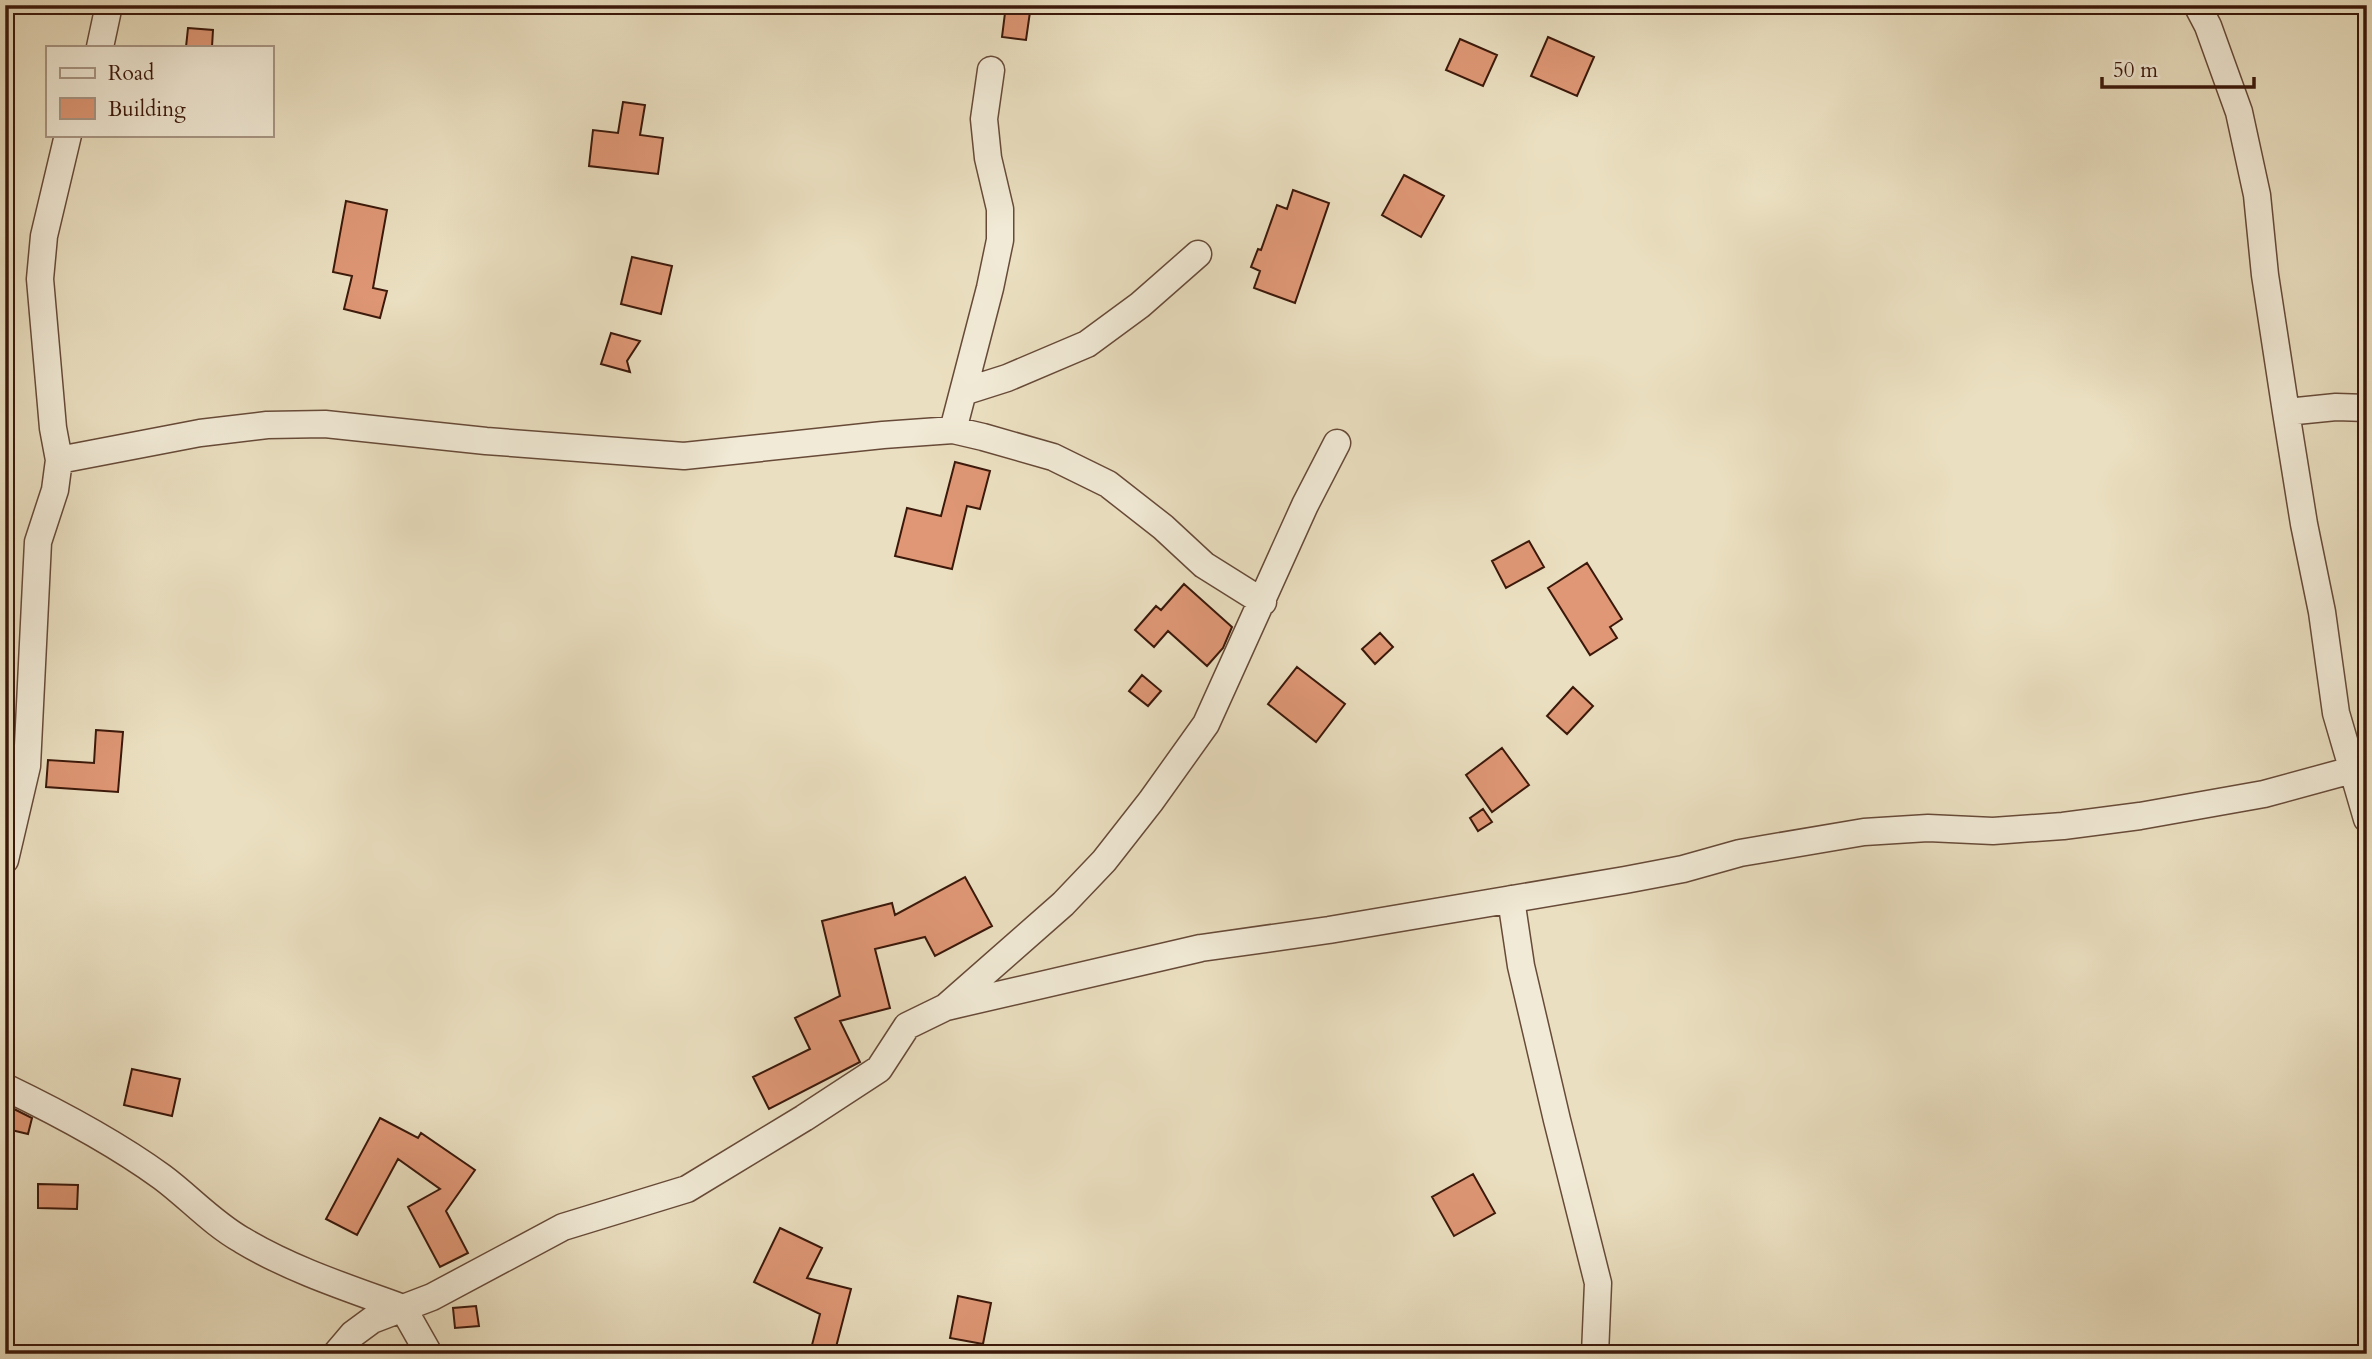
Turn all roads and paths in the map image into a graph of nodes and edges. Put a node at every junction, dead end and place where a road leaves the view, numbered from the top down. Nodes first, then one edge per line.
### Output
1 (108, 5) edge
2 (2197, 5) edge
3 (100, 46) edge
4 (991, 70) dead end
5 (68, 136) edge
6 (1198, 254) dead end
7 (963, 392) junction
8 (2367, 408) edge
9 (2286, 412) junction
10 (953, 430) junction
11 (1337, 443) dead end
12 (59, 460) junction
13 (1263, 601) junction
14 (2352, 770) junction
15 (2366, 814) edge
16 (5, 860) edge
17 (1511, 899) junction
18 (946, 1007) junction
19 (5, 1087) edge
20 (403, 1308) junction
21 (335, 1354) edge
22 (429, 1354) edge
23 (1595, 1354) edge

1 - 3 street
2 - 9 street
4 - 7 street
5 - 12 street
6 - 7 street
7 - 10 street
8 - 9 street
9 - 14 street
10 - 12 street
10 - 13 street
11 - 13 street
12 - 16 street
13 - 18 street
14 - 15 street
14 - 17 street
17 - 18 street
17 - 23 street
18 - 20 street
19 - 20 street
20 - 21 street
20 - 22 street

